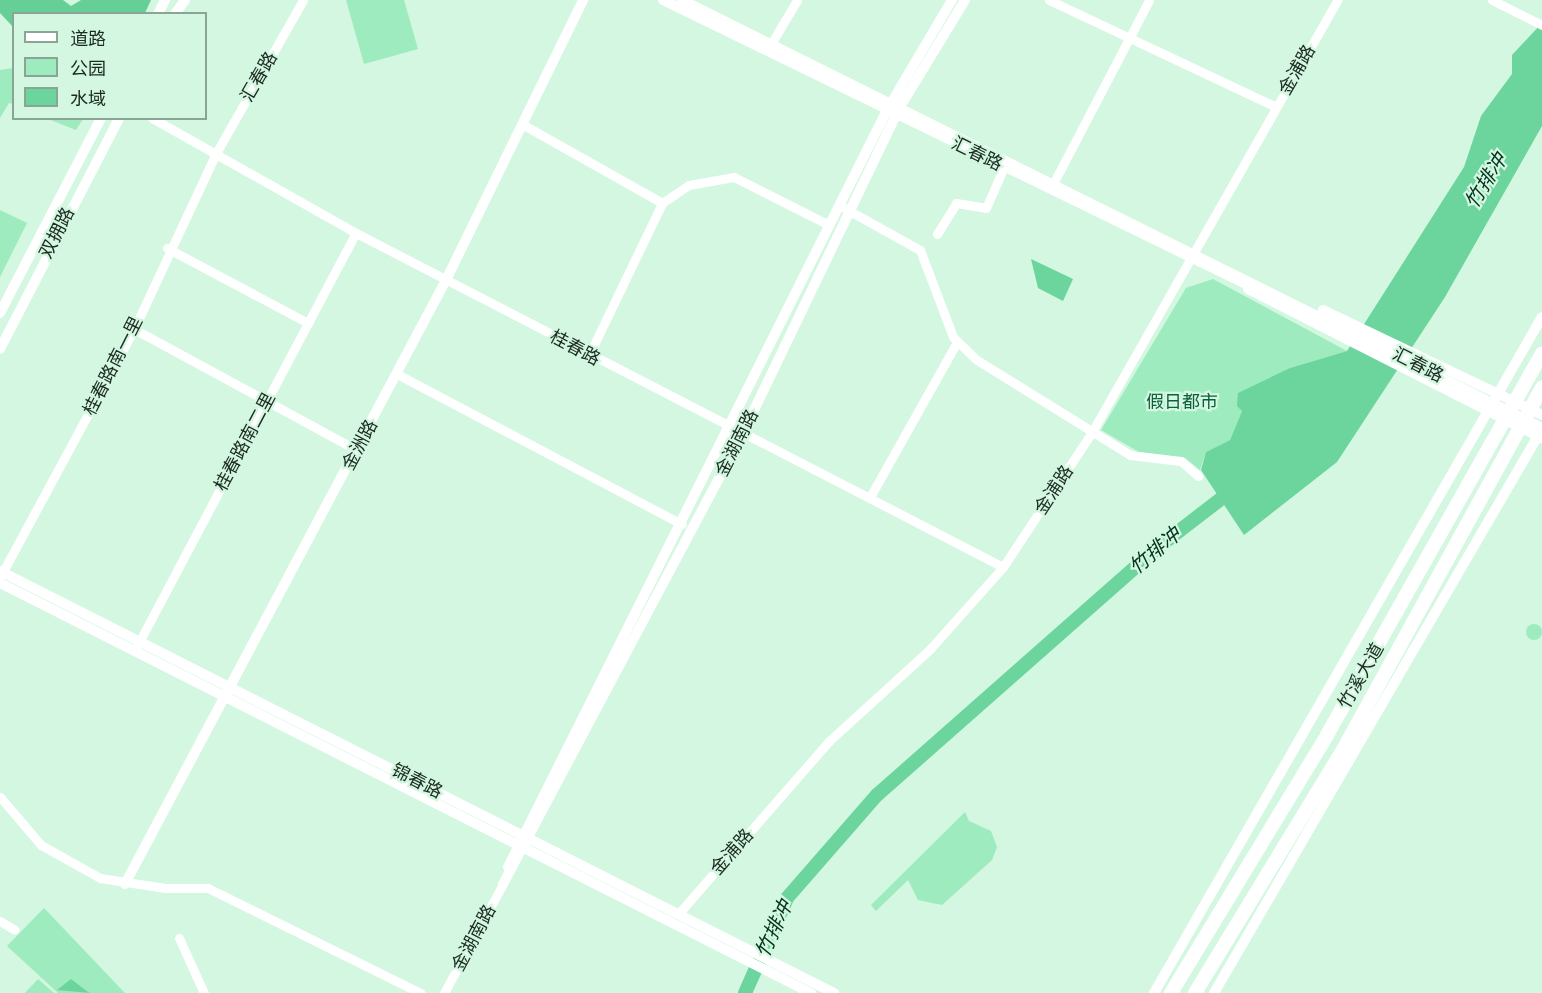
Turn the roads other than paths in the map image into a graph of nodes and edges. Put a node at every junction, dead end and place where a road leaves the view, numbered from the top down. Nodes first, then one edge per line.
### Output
1 (303, 0) edge
2 (583, 0) edge
3 (663, 0) edge
4 (682, 0) edge
5 (797, 0) edge
6 (952, 0) edge
7 (965, 0) edge
8 (1049, 0) edge
9 (1149, 0) edge
10 (1337, 0) edge
11 (1492, 0) edge
12 (1542, 25) edge
13 (1130, 38) junction
14 (771, 44) junction
15 (1276, 107) junction
16 (894, 108) junction
17 (100, 120) edge
18 (118, 120) edge
19 (155, 120) edge
20 (522, 124) junction
21 (214, 155) junction
22 (1004, 167) junction
23 (1054, 182) junction
24 (662, 203) junction
25 (844, 208) junction
26 (829, 225) junction
27 (356, 233) junction
28 (937, 234) dead end
29 (167, 248) junction
30 (1191, 254) junction
31 (1240, 279) junction
32 (446, 280) junction
33 (0, 313) edge
34 (1542, 317) edge
35 (308, 323) junction
36 (134, 329) junction
37 (957, 342) junction
38 (0, 349) edge
39 (1542, 353) edge
40 (589, 355) junction
41 (397, 374) junction
42 (1542, 387) edge
43 (1499, 392) junction
44 (267, 401) junction
45 (1516, 402) junction
46 (1486, 410) junction
47 (1536, 411) edge
48 (1506, 420) junction
49 (1520, 428) junction
50 (731, 429) junction
51 (1092, 432) junction
52 (1541, 432) edge
53 (742, 435) junction
54 (357, 450) junction
55 (1198, 476) dead end
56 (870, 497) junction
57 (682, 524) junction
58 (1003, 567) junction
59 (1, 576) edge
60 (137, 646) junction
61 (230, 693) junction
62 (0, 797) edge
63 (524, 841) junction
64 (125, 884) junction
65 (503, 884) joint
66 (679, 913) junction
67 (0, 921) edge
68 (15, 930) dead end
69 (705, 932) junction
70 (179, 938) dead end
71 (801, 981) junction
72 (204, 993) edge
73 (420, 993) edge
74 (444, 993) edge
75 (811, 993) edge
76 (834, 993) edge
77 (1154, 993) edge
78 (1171, 993) edge
79 (1195, 993) edge
80 (1214, 993) edge

1 - 21 street, 汇春路
2 - 20 main road, 金洲路
3 - 16 main road, 汇春路
4 - 14 main road, 汇春路
5 - 14 street
6 - 16 main road, 金湖南路
7 - 16 main road, 金湖南路
8 - 13 street
9 - 13 street
10 - 15 street, 金浦路
11 - 12 street
13 - 15 street
13 - 23 street
14 - 16 main road, 汇春路
15 - 30 street, 金浦路
16 - 22 main road, 汇春路
16 - 23 main road, 汇春路
16 - 25 main road, 金湖南路
17 - 33 main road, 双拥路
18 - 38 main road, 双拥路
19 - 21 street, 桂春路
20 - 24 street
20 - 32 main road, 金洲路
21 - 27 street, 桂春路
21 - 29 street, 桂春路南一里
22 - 28 street
22 - 30 main road, 汇春路
23 - 30 main road, 汇春路
24 - 26 street
24 - 40 street
25 - 26 main road, 金湖南路
25 - 37 street
25 - 53 main road, 金湖南路
26 - 50 main road, 金湖南路
27 - 32 street, 桂春路
27 - 35 street, 桂春路南二里
29 - 35 street
29 - 36 street, 桂春路南一里
30 - 31 main road, 汇春路
30 - 51 street, 金浦路
31 - 43 main road
31 - 46 main road
31 - 52 main road, 汇春路
32 - 40 street, 桂春路
32 - 41 main road, 金洲路
34 - 43 main road
35 - 44 street, 桂春路南二里
36 - 44 street
36 - 59 street, 桂春路南一里
37 - 51 street
37 - 56 street
39 - 45 highway, 竹溪大道
40 - 50 street, 桂春路
41 - 54 main road, 金洲路
41 - 57 street
42 - 47 highway, 竹溪大道
43 - 45 main road
43 - 46 main road
44 - 54 street
44 - 60 street, 桂春路南二里
45 - 47 main road
45 - 48 highway, 竹溪大道
46 - 48 main road
46 - 77 main road
47 - 49 highway, 竹溪大道
48 - 49 main road
48 - 78 highway, 竹溪大道
49 - 52 main road
49 - 79 highway, 竹溪大道
50 - 53 street, 桂春路
50 - 57 main road, 金湖南路
51 - 55 street
51 - 58 street, 金浦路
52 - 80 main road
53 - 56 street, 桂春路
53 - 63 main road, 金湖南路
54 - 61 main road, 金洲路
56 - 58 street, 桂春路
57 - 63 main road, 金湖南路
58 - 66 street, 金浦路
59 - 60 main road, 锦春路
60 - 61 main road, 锦春路
61 - 63 main road, 锦春路
61 - 64 main road, 金洲路
62 - 64 street
63 - 65 main road, 金湖南路
63 - 66 main road, 锦春路
63 - 69 main road, 锦春路
64 - 73 street
65 - 74 street, 金湖南路
66 - 69 main road, 锦春路
67 - 68 street
69 - 71 main road, 锦春路
70 - 72 street
71 - 75 main road, 锦春路
71 - 76 main road, 锦春路

